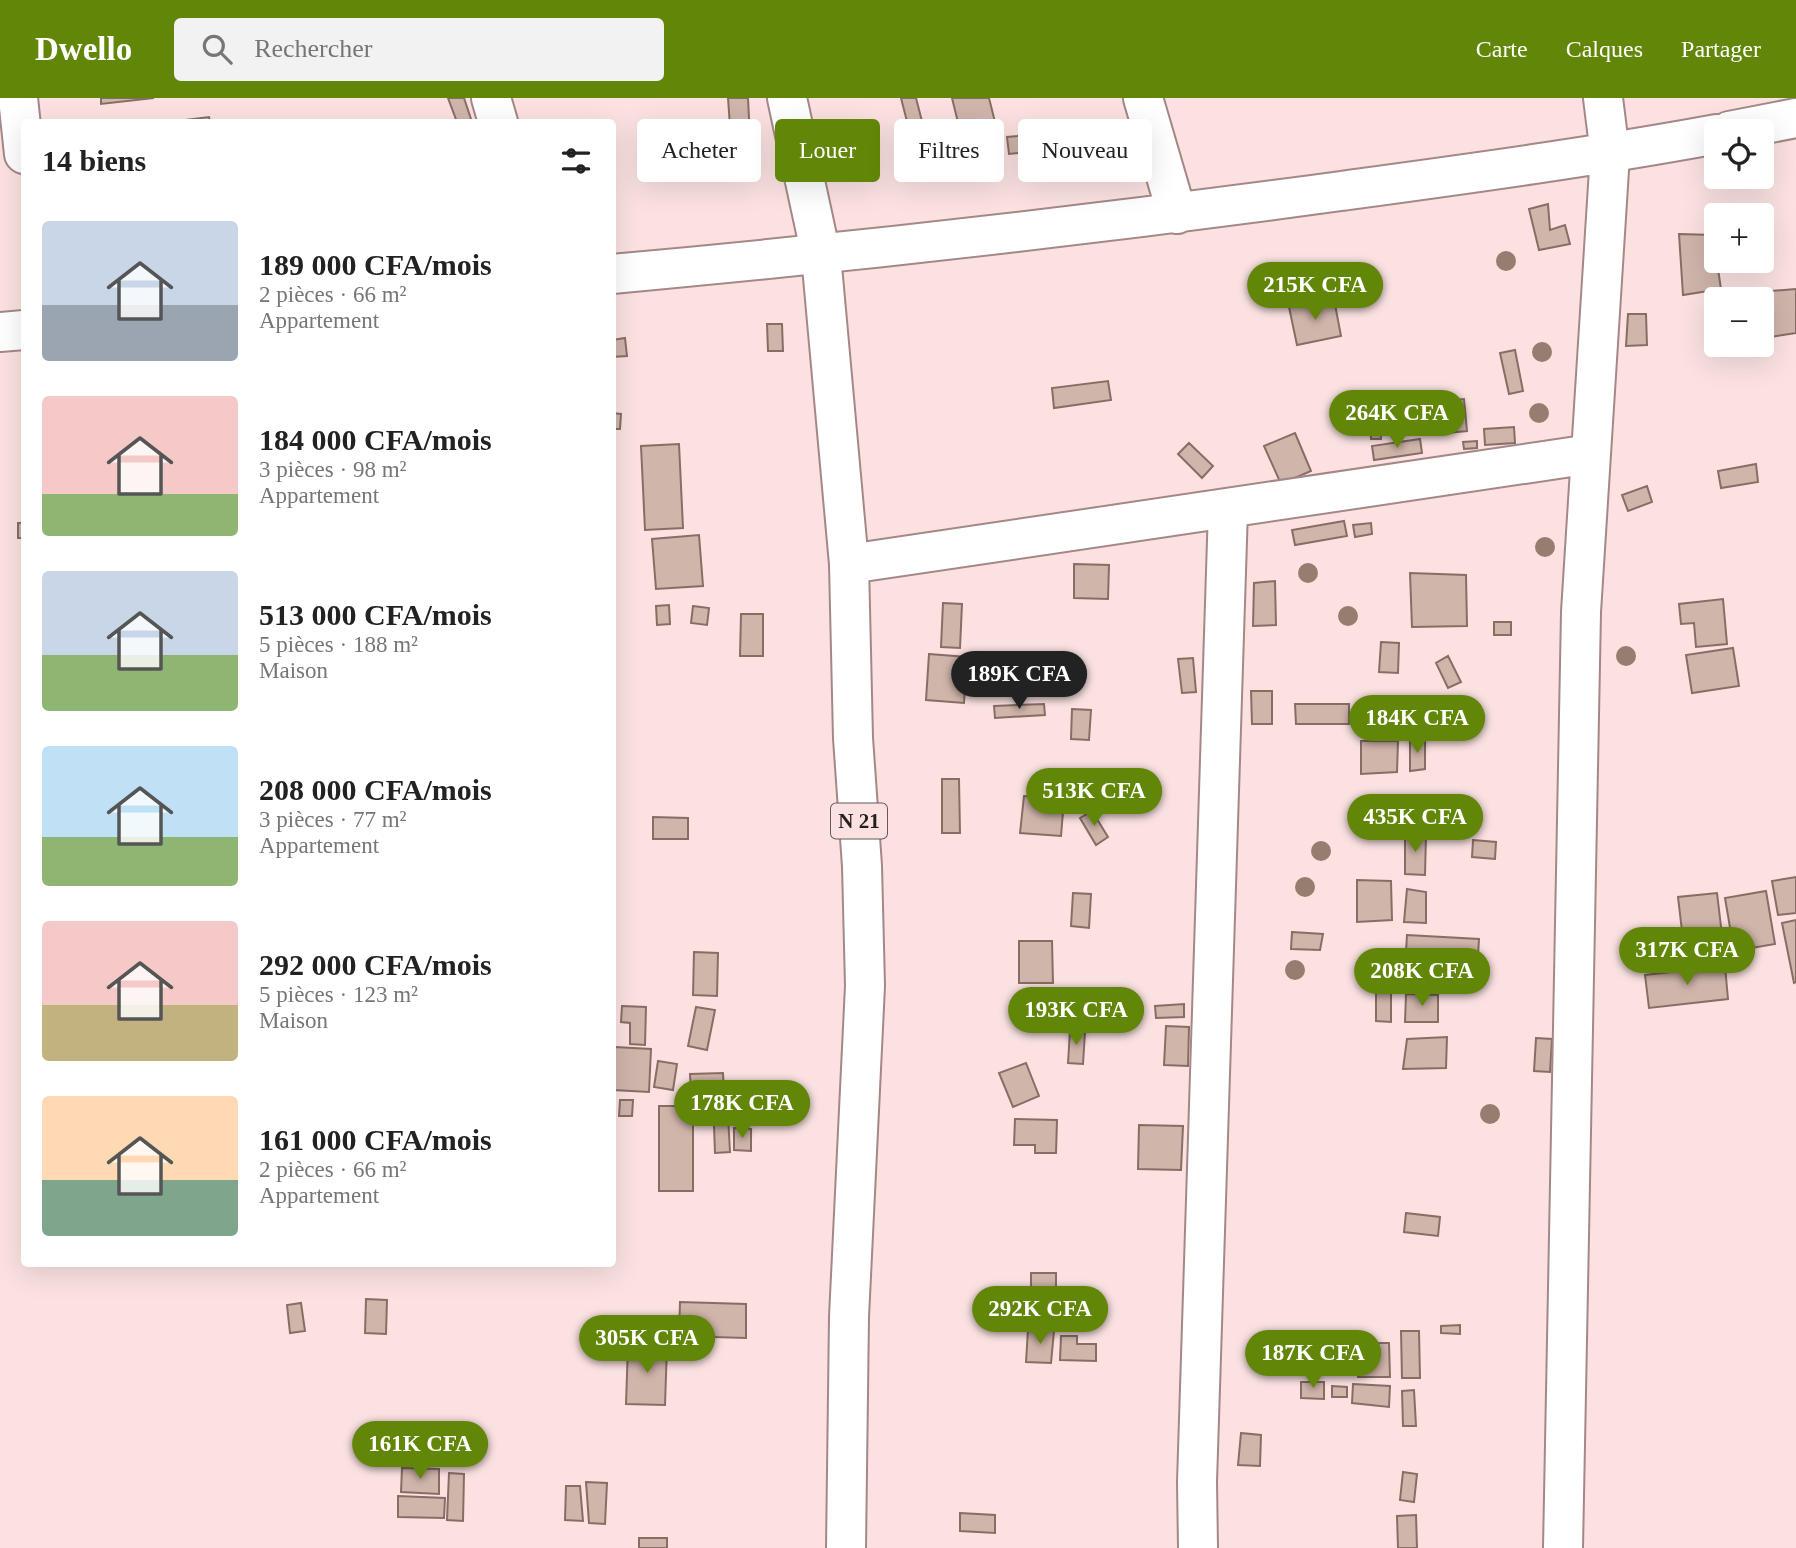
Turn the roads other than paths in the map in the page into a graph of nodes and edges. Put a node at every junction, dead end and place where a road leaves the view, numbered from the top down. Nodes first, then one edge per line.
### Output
1 (18, 98) edge
2 (491, 98) edge
3 (786, 98) edge
4 (1143, 98) edge
5 (1603, 98) edge
6 (1796, 118) edge
7 (497, 119) edge
8 (1774, 122) edge
9 (21, 126) edge
10 (1704, 136) edge
11 (1610, 154) junction
12 (1177, 214) junction
13 (821, 255) junction
14 (616, 274) edge
15 (21, 330) edge
16 (0, 332) edge
17 (1591, 454) junction
18 (1228, 509) junction
19 (849, 564) junction
20 (846, 1548) edge
21 (1198, 1548) edge
22 (1563, 1548) edge

1 - 9 street
2 - 7 street
3 - 13 street, N 21
4 - 12 street
5 - 11 street
6 - 8 street
10 - 11 street
11 - 12 street
11 - 17 street
12 - 13 street
13 - 14 street
13 - 19 street, N 21
15 - 16 street
17 - 18 street
17 - 22 street
18 - 19 street
18 - 21 street
19 - 20 street, N 21

